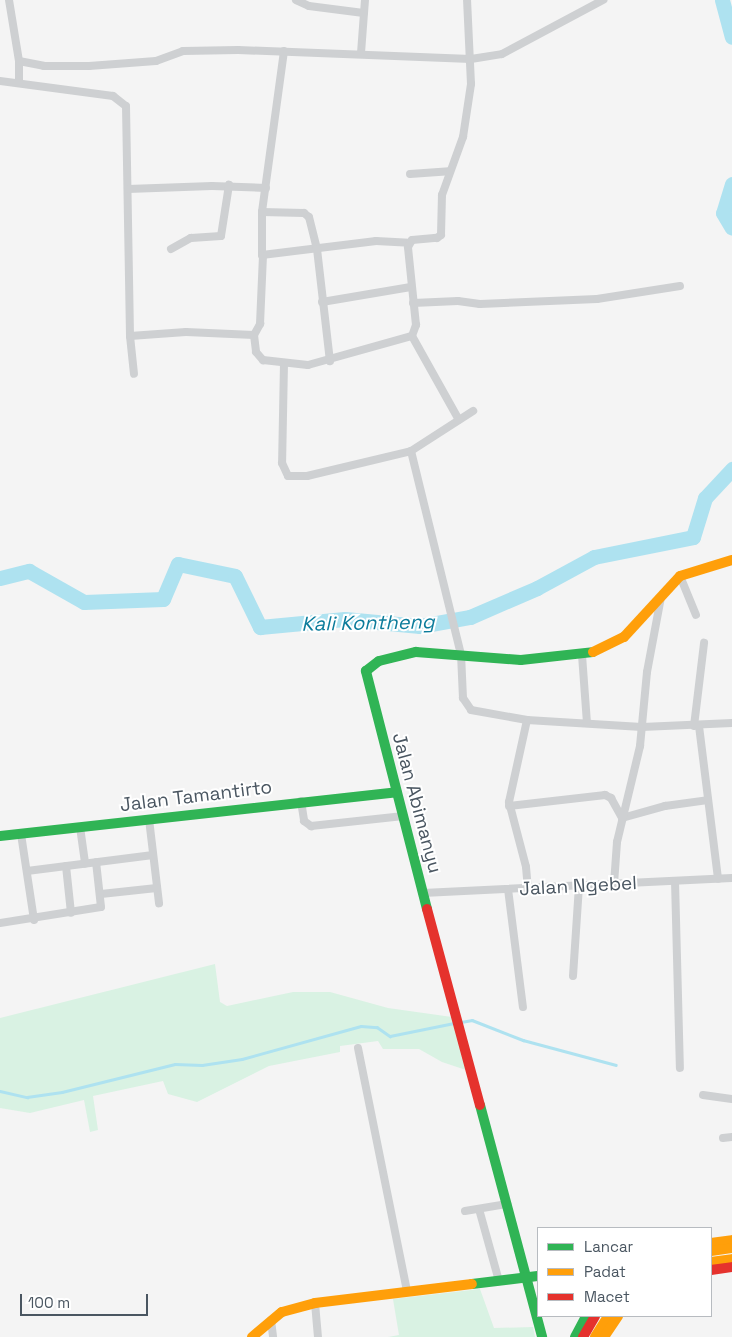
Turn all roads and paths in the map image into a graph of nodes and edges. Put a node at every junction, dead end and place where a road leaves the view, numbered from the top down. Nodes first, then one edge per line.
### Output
1 (9, 0) edge
2 (296, 0) edge
3 (365, 0) edge
4 (466, 0) edge
5 (603, 0) edge
6 (364, 13) junction
7 (284, 51) junction
8 (361, 53) junction
9 (471, 59) junction
10 (19, 61) junction
11 (0, 81) edge
12 (19, 83) junction
13 (449, 171) junction
14 (410, 174) dead end
15 (229, 185) junction
16 (266, 188) junction
17 (128, 189) junction
18 (262, 212) junction
19 (409, 243) junction
20 (171, 249) dead end
21 (316, 249) junction
22 (263, 256) junction
23 (680, 286) dead end
24 (411, 287) junction
25 (322, 302) junction
26 (413, 303) junction
27 (254, 335) junction
28 (130, 336) junction
29 (412, 336) junction
30 (330, 361) junction
31 (284, 364) junction
32 (134, 374) dead end
33 (473, 411) dead end
34 (458, 420) junction
35 (411, 451) junction
36 (732, 560) edge
37 (680, 576) junction
38 (662, 593) junction
39 (696, 615) dead end
40 (704, 643) dead end
41 (461, 654) junction
42 (582, 655) junction
43 (527, 720) junction
44 (586, 723) junction
45 (732, 723) edge
46 (697, 726) junction
47 (642, 727) junction
48 (397, 792) junction
49 (708, 800) junction
50 (301, 801) junction
51 (509, 806) junction
52 (403, 816) junction
53 (622, 818) junction
54 (149, 819) junction
55 (80, 827) junction
56 (21, 834) junction
57 (0, 836) edge
58 (153, 855) junction
59 (96, 862) junction
60 (85, 864) junction
61 (66, 866) junction
62 (27, 871) junction
63 (732, 878) edge
64 (718, 879) junction
65 (675, 881) junction
66 (614, 884) junction
67 (579, 886) junction
68 (157, 888) junction
69 (528, 888) junction
70 (508, 889) junction
71 (424, 893) junction
72 (101, 894) junction
73 (159, 903) dead end
74 (71, 913) junction
75 (34, 920) junction
76 (0, 924) edge
77 (573, 976) dead end
78 (524, 1006) dead end
79 (358, 1048) dead end
80 (680, 1068) dead end
81 (703, 1096) dead end
82 (732, 1099) edge
83 (732, 1137) edge
84 (723, 1138) dead end
85 (507, 1204) junction
86 (479, 1209) junction
87 (464, 1211) dead end
88 (732, 1240) edge
89 (712, 1243) edge
90 (732, 1248) edge
91 (712, 1251) edge
92 (732, 1259) edge
93 (712, 1262) edge
94 (732, 1267) edge
95 (712, 1270) edge
96 (537, 1276) edge
97 (526, 1277) junction
98 (500, 1281) junction
99 (407, 1290) junction
100 (316, 1303) junction
101 (585, 1317) edge
102 (594, 1317) edge
103 (607, 1317) edge
104 (617, 1317) edge
105 (271, 1320) junction
106 (252, 1337) edge
107 (273, 1337) edge
108 (318, 1337) edge
109 (542, 1337) edge
110 (575, 1337) edge
111 (583, 1337) edge
112 (595, 1337) edge
113 (604, 1337) edge

1 - 10 street
2 - 6 street
3 - 6 street
4 - 9 street
5 - 9 street
6 - 8 street
7 - 8 street
7 - 10 street
7 - 16 street
8 - 9 street
9 - 13 street
10 - 12 street
11 - 12 street
12 - 17 street
13 - 14 street
13 - 19 street
15 - 16 street
15 - 17 street
15 - 20 street
16 - 18 street
17 - 28 street
18 - 21 street
18 - 22 street
19 - 21 street
19 - 24 street
21 - 22 street
21 - 25 street
22 - 27 street
23 - 26 street
24 - 25 street
24 - 26 street
25 - 30 street
26 - 29 street
27 - 28 street
27 - 31 street
28 - 32 street
29 - 30 street
29 - 34 street
30 - 31 street
31 - 35 street
33 - 34 street
34 - 35 street
35 - 41 street
36 - 37 main road, Jalan Abimanyu
37 - 38 main road, Jalan Abimanyu
37 - 39 street
38 - 42 main road, Jalan Abimanyu
38 - 47 street
40 - 46 street
41 - 42 main road, Jalan Abimanyu
41 - 43 street
41 - 48 main road, Jalan Abimanyu
42 - 44 street
43 - 44 street
43 - 51 street
44 - 47 street
45 - 46 street
46 - 47 street
46 - 49 street
47 - 53 street
48 - 50 main road, Jalan Tamantirto
48 - 52 main road, Jalan Abimanyu
49 - 53 street
49 - 64 street
50 - 52 street
50 - 54 main road, Jalan Tamantirto
51 - 53 street
51 - 69 street
52 - 71 main road, Jalan Abimanyu
53 - 66 street
54 - 55 main road, Jalan Tamantirto
54 - 58 street
55 - 56 main road, Jalan Tamantirto
55 - 60 street
56 - 57 main road, Jalan Tamantirto
56 - 62 street
58 - 59 street
58 - 68 street
59 - 60 street
59 - 72 street
60 - 61 street
61 - 62 street
61 - 74 street
62 - 75 street
63 - 64 street, Jalan Ngebel
64 - 65 street, Jalan Ngebel
65 - 66 street, Jalan Ngebel
65 - 80 street
66 - 67 street, Jalan Ngebel
67 - 69 street, Jalan Ngebel
67 - 77 street
68 - 72 street
68 - 73 street
69 - 70 street, Jalan Ngebel
70 - 71 street, Jalan Ngebel
70 - 78 street
71 - 85 main road, Jalan Abimanyu
72 - 74 street
74 - 75 street
75 - 76 street
79 - 99 street
81 - 82 street
83 - 84 street
85 - 86 street
85 - 97 main road, Jalan Abimanyu
86 - 87 street
86 - 98 street
88 - 89 main road
90 - 91 main road
92 - 93 main road
94 - 95 main road
96 - 97 main road
97 - 98 main road
97 - 109 main road, Jalan Abimanyu
98 - 99 main road
99 - 100 main road
100 - 105 main road
100 - 108 street
101 - 110 main road
102 - 111 main road
103 - 112 main road
104 - 113 main road
105 - 106 main road
105 - 107 street

